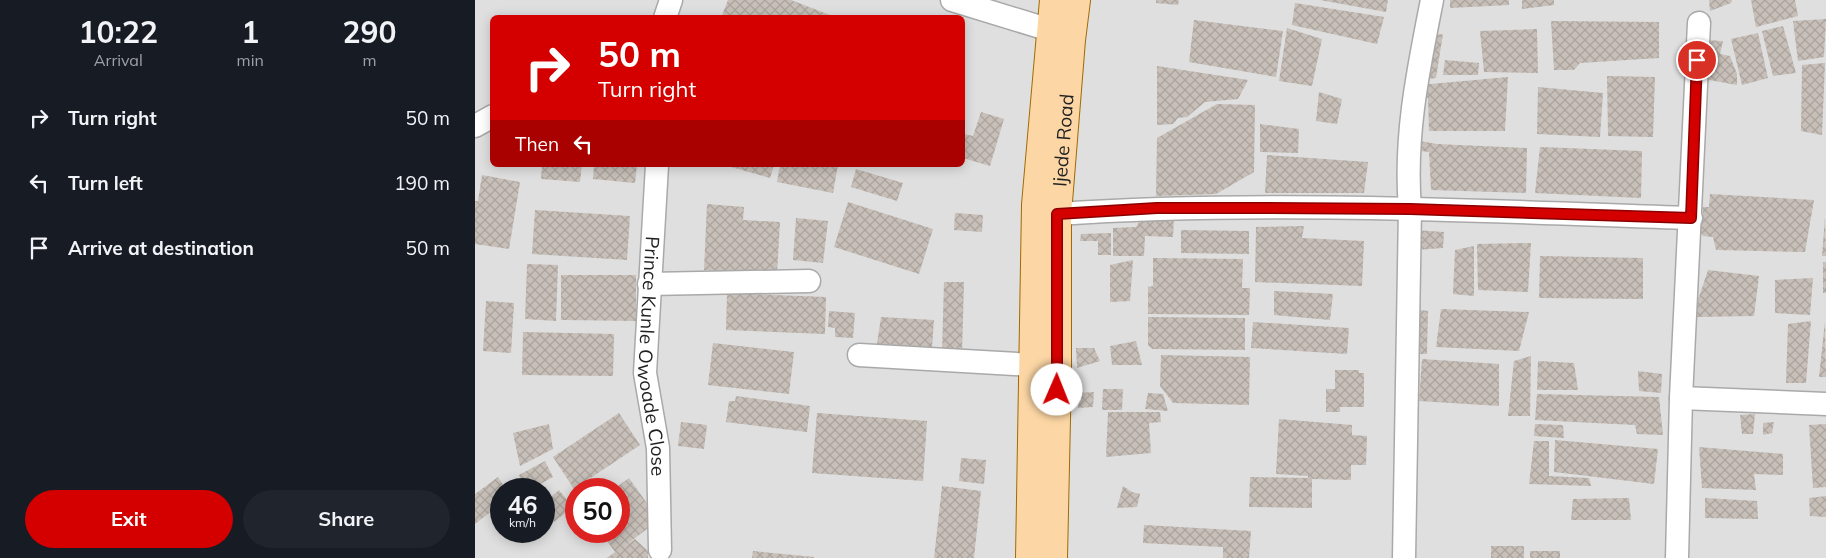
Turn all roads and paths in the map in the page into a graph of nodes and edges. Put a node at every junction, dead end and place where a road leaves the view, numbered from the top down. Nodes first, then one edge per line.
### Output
1 (671, 0) edge
2 (952, 0) edge
3 (1054, 0) edge
4 (1077, 0) edge
5 (1432, 0) edge
6 (666, 15) edge
7 (1699, 23) dead end
8 (1049, 30) junction
9 (490, 118) edge
10 (475, 126) edge
11 (657, 167) edge
12 (1410, 209) junction
13 (1057, 214) junction
14 (1691, 218) junction
15 (809, 281) dead end
16 (649, 284) junction
17 (859, 355) dead end
18 (1045, 368) junction
19 (1681, 398) junction
20 (1826, 404) edge
21 (660, 550) dead end
22 (1030, 558) edge
23 (1053, 558) edge
24 (1404, 558) edge
25 (1677, 558) edge

1 - 6 street
2 - 8 street
3 - 8 main road, Ijede Road
4 - 13 main road, Ijede Road
5 - 12 street
7 - 14 street
8 - 18 main road, Ijede Road
9 - 10 street
11 - 16 street, Prince Kunle Owoade Close
12 - 13 street
12 - 14 street
12 - 24 street
13 - 18 main road, Ijede Road
14 - 19 street
15 - 16 street
16 - 21 street, Prince Kunle Owoade Close
17 - 18 street
18 - 22 main road
18 - 23 main road
19 - 20 street
19 - 25 street

